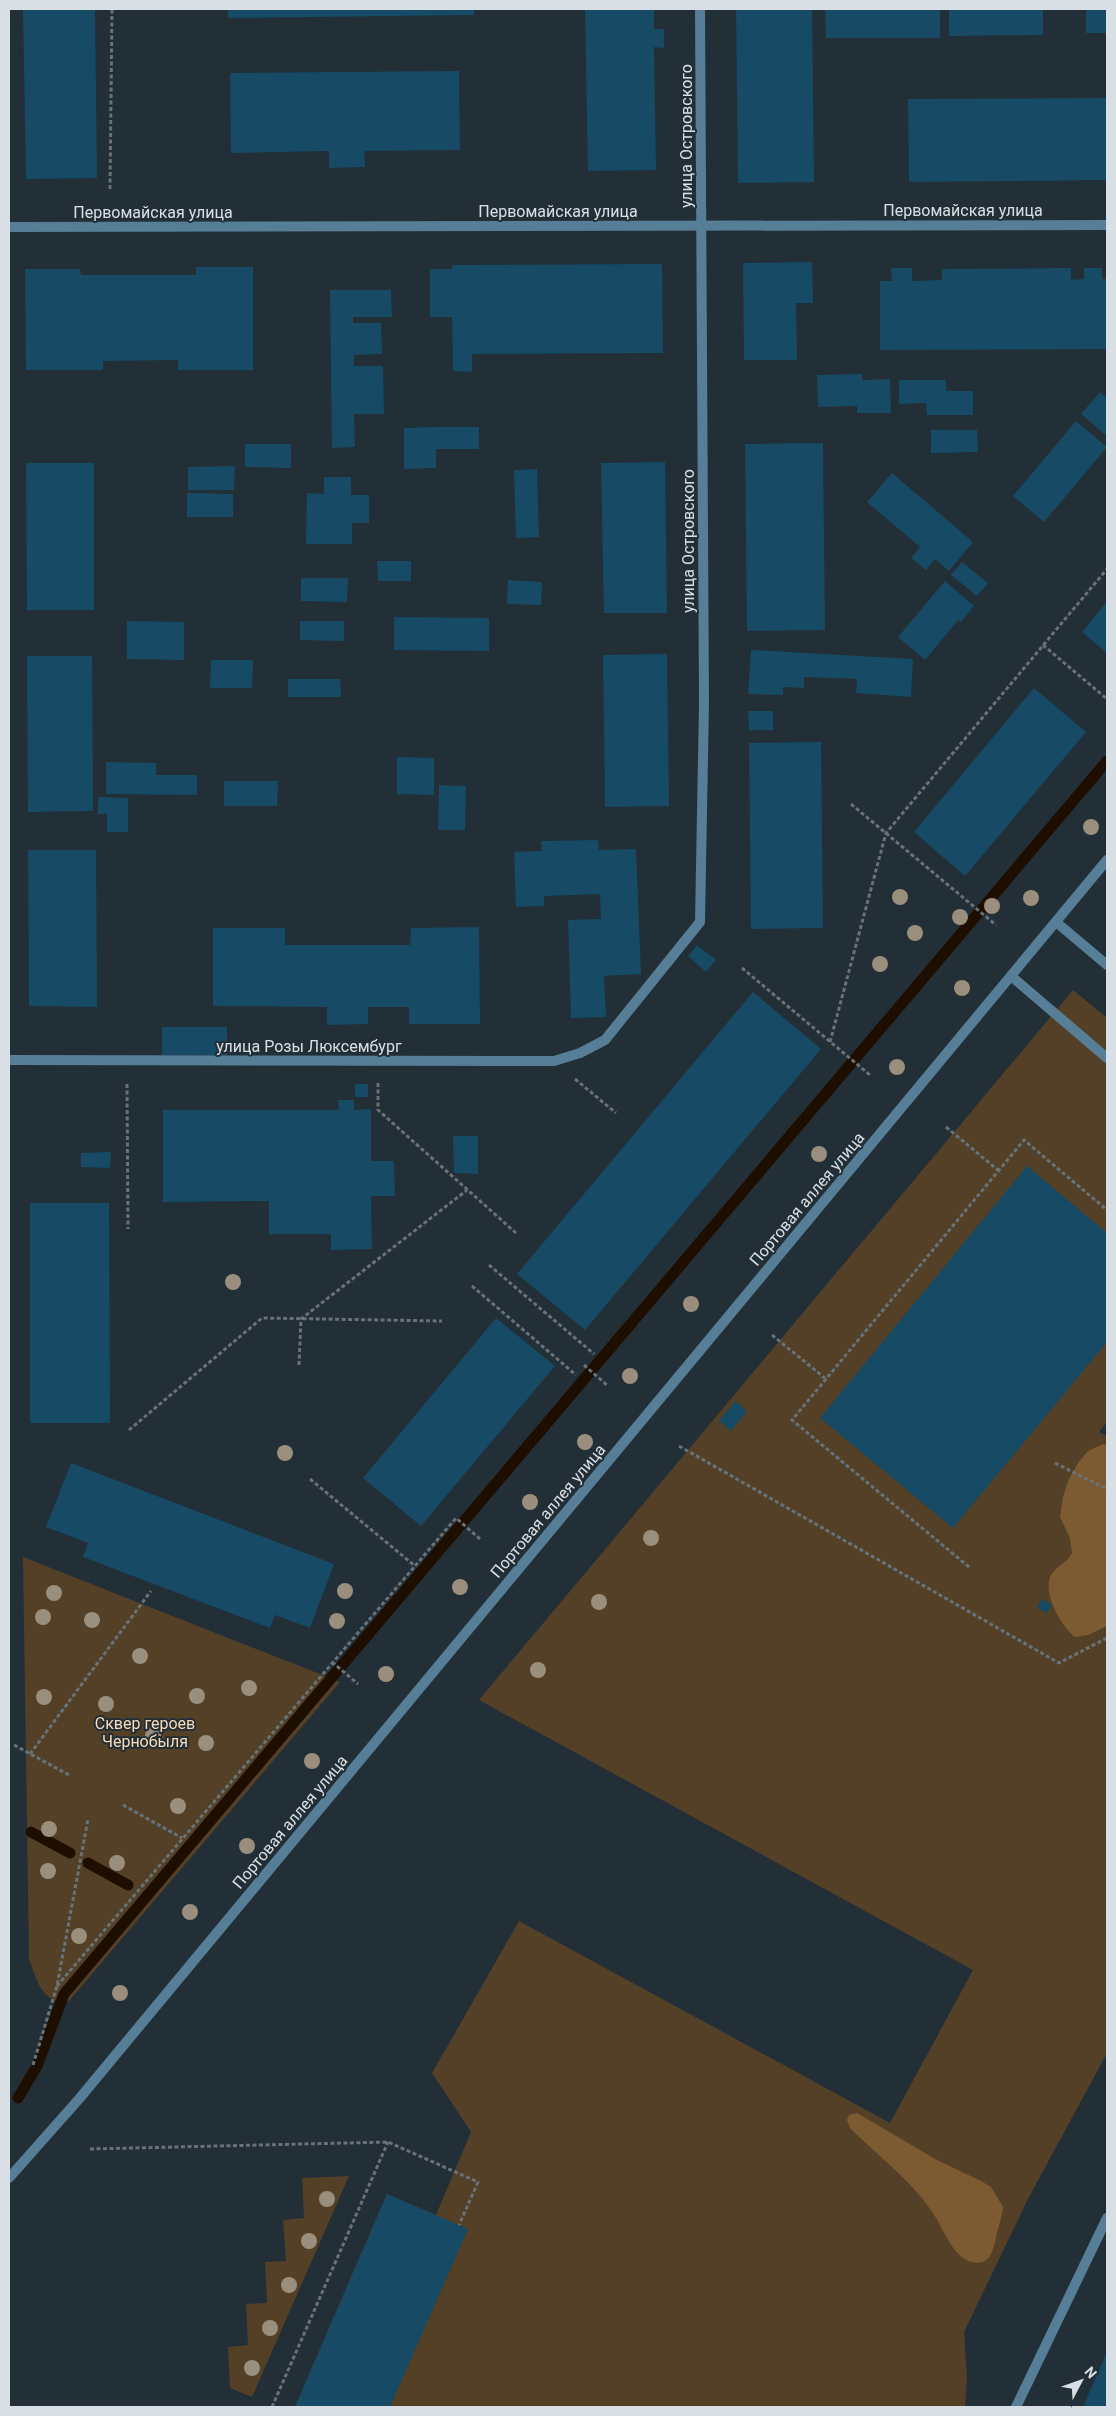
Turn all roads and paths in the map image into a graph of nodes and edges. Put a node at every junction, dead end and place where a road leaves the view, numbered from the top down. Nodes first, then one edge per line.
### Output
1 (112, 9) edge
2 (700, 9) edge
3 (110, 189) dead end
4 (1107, 225) edge
5 (702, 226) junction
6 (9, 227) edge
7 (1107, 569) edge
8 (1043, 645) junction
9 (1107, 699) edge
10 (851, 804) dead end
11 (886, 833) junction
12 (1107, 860) edge
13 (1056, 922) junction
14 (996, 925) dead end
15 (1107, 965) edge
16 (742, 968) dead end
17 (1011, 976) junction
18 (605, 1040) joint
19 (830, 1042) junction
20 (1107, 1058) edge
21 (9, 1060) edge
22 (554, 1061) junction
23 (870, 1075) dead end
24 (378, 1078) dead end
25 (127, 1079) dead end
26 (616, 1113) dead end
27 (946, 1127) dead end
28 (999, 1171) junction
29 (467, 1190) junction
30 (1107, 1210) edge
31 (128, 1228) dead end
32 (516, 1233) dead end
33 (489, 1265) dead end
34 (472, 1286) dead end
35 (301, 1320) junction
36 (442, 1321) dead end
37 (772, 1335) dead end
38 (594, 1354) dead end
39 (299, 1365) dead end
40 (584, 1366) dead end
41 (576, 1375) dead end
42 (826, 1379) junction
43 (608, 1386) dead end
44 (129, 1430) dead end
45 (679, 1446) dead end
46 (1055, 1464) dead end
47 (310, 1479) dead end
48 (1107, 1488) edge
49 (480, 1539) dead end
50 (415, 1566) junction
51 (969, 1567) dead end
52 (151, 1591) dead end
53 (1107, 1638) edge
54 (334, 1663) junction
55 (358, 1684) dead end
56 (14, 1745) dead end
57 (30, 1754) junction
58 (69, 1775) dead end
59 (123, 1805) dead end
60 (88, 1820) dead end
61 (182, 1838) junction
62 (57, 1986) junction
63 (33, 2066) dead end
64 (388, 2142) junction
65 (90, 2149) dead end
66 (9, 2178) edge
67 (1107, 2218) edge
68 (459, 2225) dead end
69 (272, 2407) edge
70 (1016, 2407) edge

1 - 3 path
2 - 5 street, улица Островского
4 - 5 street, Первомайская улица
5 - 6 street, Первомайская улица
5 - 18 street, улица Островского
7 - 8 path
8 - 9 path
8 - 11 path
10 - 11 path
11 - 14 path
11 - 19 path
12 - 13 street, Портовая аллея улица
13 - 15 street
13 - 17 street, Портовая аллея улица
16 - 19 path
17 - 20 street
17 - 66 street, Портовая аллея улица
18 - 22 street, улица Розы Люксембург
19 - 23 path
21 - 22 street, улица Розы Люксембург
22 - 26 path
24 - 29 path
25 - 31 path
27 - 28 path
28 - 30 path
28 - 42 path
29 - 32 path
29 - 35 path
33 - 38 path
34 - 41 path
35 - 36 path
35 - 39 path
35 - 44 path
37 - 42 path
40 - 43 path
42 - 51 path
45 - 53 path
46 - 48 path
47 - 50 path
49 - 50 path
50 - 54 path
52 - 57 path
54 - 55 path
54 - 61 path
56 - 57 path
57 - 58 path
59 - 61 path
60 - 62 path
61 - 62 path
62 - 63 path
64 - 65 path
64 - 68 path
64 - 69 path
67 - 70 street

